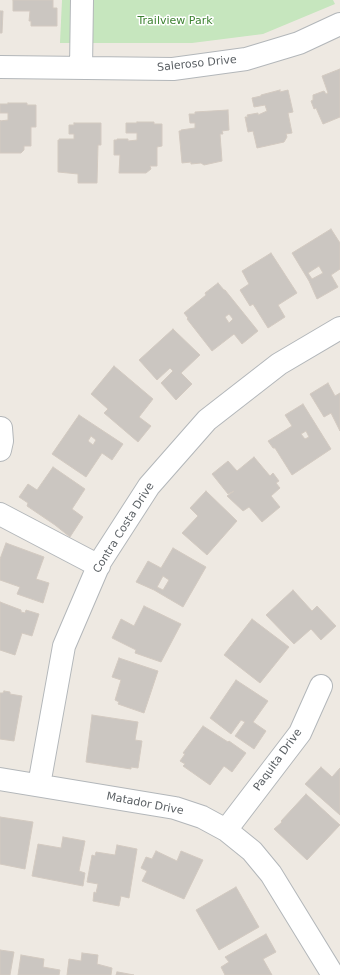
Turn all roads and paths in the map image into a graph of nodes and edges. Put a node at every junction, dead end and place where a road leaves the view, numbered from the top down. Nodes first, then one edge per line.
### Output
1 (82, 0) edge
2 (340, 24) edge
3 (0, 67) edge
4 (80, 68) junction
5 (340, 328) edge
6 (1, 428) dead end
7 (0, 450) edge
8 (0, 514) edge
9 (98, 566) junction
10 (321, 686) dead end
11 (0, 779) edge
12 (38, 785) junction
13 (226, 830) junction
14 (333, 975) edge

1 - 4 street
2 - 4 street, Saleroso Drive
3 - 4 street, Saleroso Drive
5 - 9 street, Contra Costa Drive
6 - 7 street
8 - 9 street
9 - 12 street, Contra Costa Drive
10 - 13 street, Paquita Drive
11 - 12 street, Matador Drive
12 - 13 street, Matador Drive
13 - 14 street, Matador Drive

